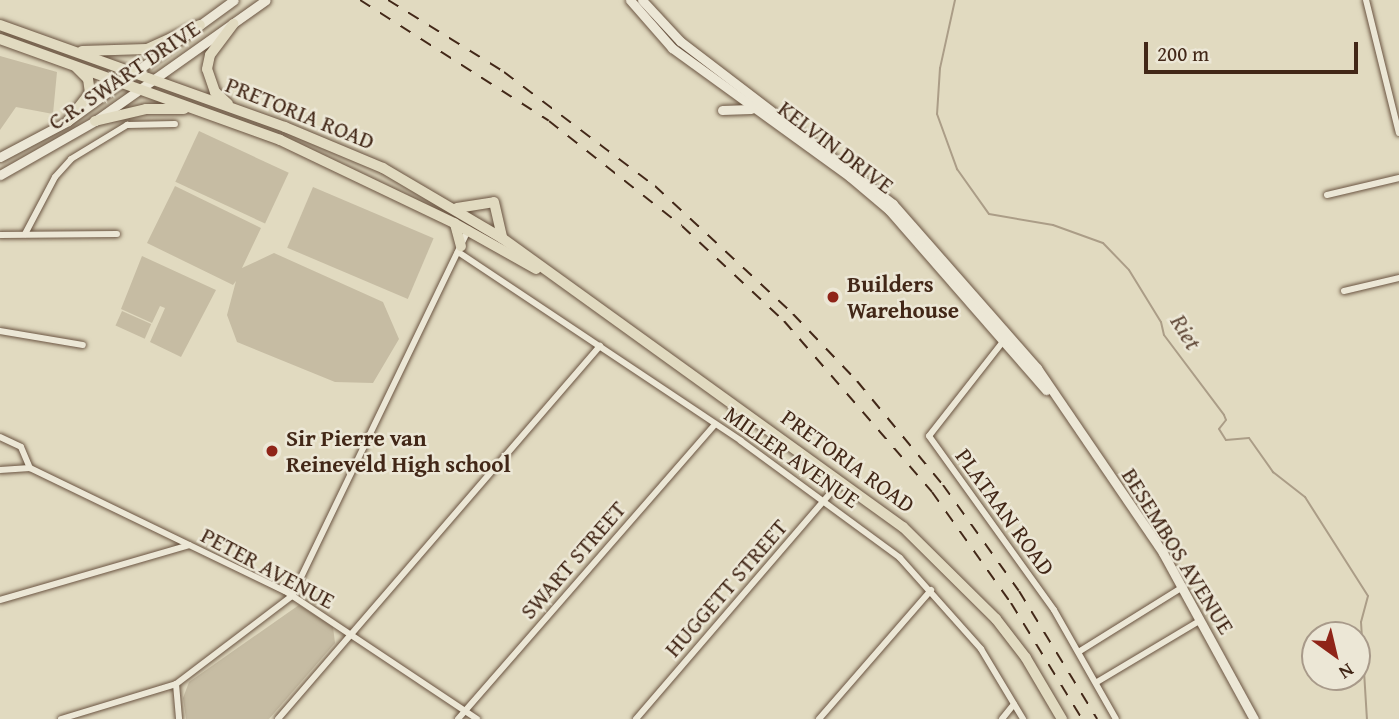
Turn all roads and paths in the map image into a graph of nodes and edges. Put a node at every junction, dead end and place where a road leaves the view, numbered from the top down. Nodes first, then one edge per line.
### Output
1 (234, 0) edge
2 (266, 0) edge
3 (630, 0) edge
4 (642, 0) edge
5 (1366, 0) edge
6 (2, 24) edge
7 (233, 24) junction
8 (200, 25) junction
9 (0, 39) edge
10 (69, 50) junction
11 (75, 66) junction
12 (135, 73) junction
13 (155, 79) junction
14 (121, 83) junction
15 (142, 89) junction
16 (232, 108) junction
17 (194, 109) junction
18 (752, 109) junction
19 (722, 110) dead end
20 (68, 121) junction
21 (95, 121) junction
22 (175, 124) dead end
23 (1399, 133) edge
24 (0, 157) edge
25 (0, 175) edge
26 (1399, 178) edge
27 (1327, 195) dead end
28 (454, 208) junction
29 (474, 221) junction
30 (455, 224) junction
31 (467, 231) junction
32 (25, 234) junction
33 (117, 234) dead end
34 (0, 235) edge
35 (502, 238) junction
36 (460, 249) junction
37 (1399, 278) edge
38 (563, 284) junction
39 (1344, 291) dead end
40 (0, 331) edge
41 (1005, 339) junction
42 (83, 345) dead end
43 (600, 346) junction
44 (1061, 406) joint
45 (715, 424) junction
46 (0, 437) edge
47 (30, 468) junction
48 (0, 470) edge
49 (842, 479) junction
50 (825, 500) junction
51 (189, 545) junction
52 (1184, 587) junction
53 (931, 590) junction
54 (292, 596) junction
55 (0, 600) edge
56 (1201, 620) junction
57 (351, 634) junction
58 (1080, 651) junction
59 (1097, 682) junction
60 (176, 684) junction
61 (1014, 704) junction
62 (465, 711) junction
63 (61, 719) edge
64 (179, 719) edge
65 (278, 719) edge
66 (458, 719) edge
67 (477, 719) edge
68 (636, 719) edge
69 (820, 719) edge
70 (1002, 719) edge
71 (1023, 719) edge
72 (1062, 719) edge
73 (1116, 719) edge
74 (1254, 719) edge

1 - 8 street, C.R. SWART DRIVE
2 - 7 street, C.R. SWART DRIVE
3 - 18 street, KELVIN DRIVE
4 - 41 street, KELVIN DRIVE
5 - 23 street
6 - 10 main road, PRETORIA ROAD
7 - 13 street, C.R. SWART DRIVE
7 - 16 main road
8 - 10 main road
8 - 12 street, C.R. SWART DRIVE
9 - 11 main road, PRETORIA ROAD
10 - 12 main road, PRETORIA ROAD
11 - 14 main road, PRETORIA ROAD
11 - 20 main road
12 - 13 main road, PRETORIA ROAD
12 - 14 street, C.R. SWART DRIVE
13 - 15 street, C.R. SWART DRIVE
13 - 16 main road, PRETORIA ROAD
14 - 15 main road, PRETORIA ROAD
14 - 20 street, C.R. SWART DRIVE
15 - 17 main road, PRETORIA ROAD
15 - 21 street, C.R. SWART DRIVE
16 - 28 main road, PRETORIA ROAD
17 - 21 main road
17 - 30 main road, PRETORIA ROAD
18 - 19 street
18 - 41 street, KELVIN DRIVE
20 - 24 street, C.R. SWART DRIVE
21 - 25 street, C.R. SWART DRIVE
22 - 32 street
26 - 27 street
28 - 29 main road, PRETORIA ROAD
28 - 35 main road
29 - 31 street
29 - 35 main road, PRETORIA ROAD
30 - 31 main road, PRETORIA ROAD
30 - 36 main road
31 - 36 street
31 - 38 main road, PRETORIA ROAD
32 - 33 street
32 - 34 street
35 - 38 main road, PRETORIA ROAD
36 - 43 street, MILLER AVENUE
36 - 54 street
37 - 39 street
38 - 49 main road, PRETORIA ROAD
40 - 42 street
41 - 44 street, KELVIN DRIVE
41 - 58 street, PLATAAN ROAD
43 - 45 street, MILLER AVENUE
43 - 57 street
44 - 52 street, BESEMBOS AVENUE
45 - 50 street, MILLER AVENUE
45 - 62 street, SWART STREET
46 - 47 street
47 - 48 street
47 - 51 street, PETER AVENUE
49 - 50 street, HUGGETT STREET
49 - 72 main road, PRETORIA ROAD
50 - 53 street, MILLER AVENUE
50 - 68 street, HUGGETT STREET
51 - 54 street, PETER AVENUE
51 - 55 street
52 - 56 street, BESEMBOS AVENUE
52 - 58 street
53 - 61 street, MILLER AVENUE
53 - 69 street
54 - 57 street, PETER AVENUE
54 - 60 street
56 - 59 street
56 - 74 street, BESEMBOS AVENUE
57 - 62 street, PETER AVENUE
57 - 65 street
58 - 59 street, PLATAAN ROAD
59 - 73 street, PLATAAN ROAD
60 - 63 street
60 - 64 street
61 - 70 street
61 - 71 street, MILLER AVENUE
62 - 66 street, SWART STREET
62 - 67 street, PETER AVENUE

